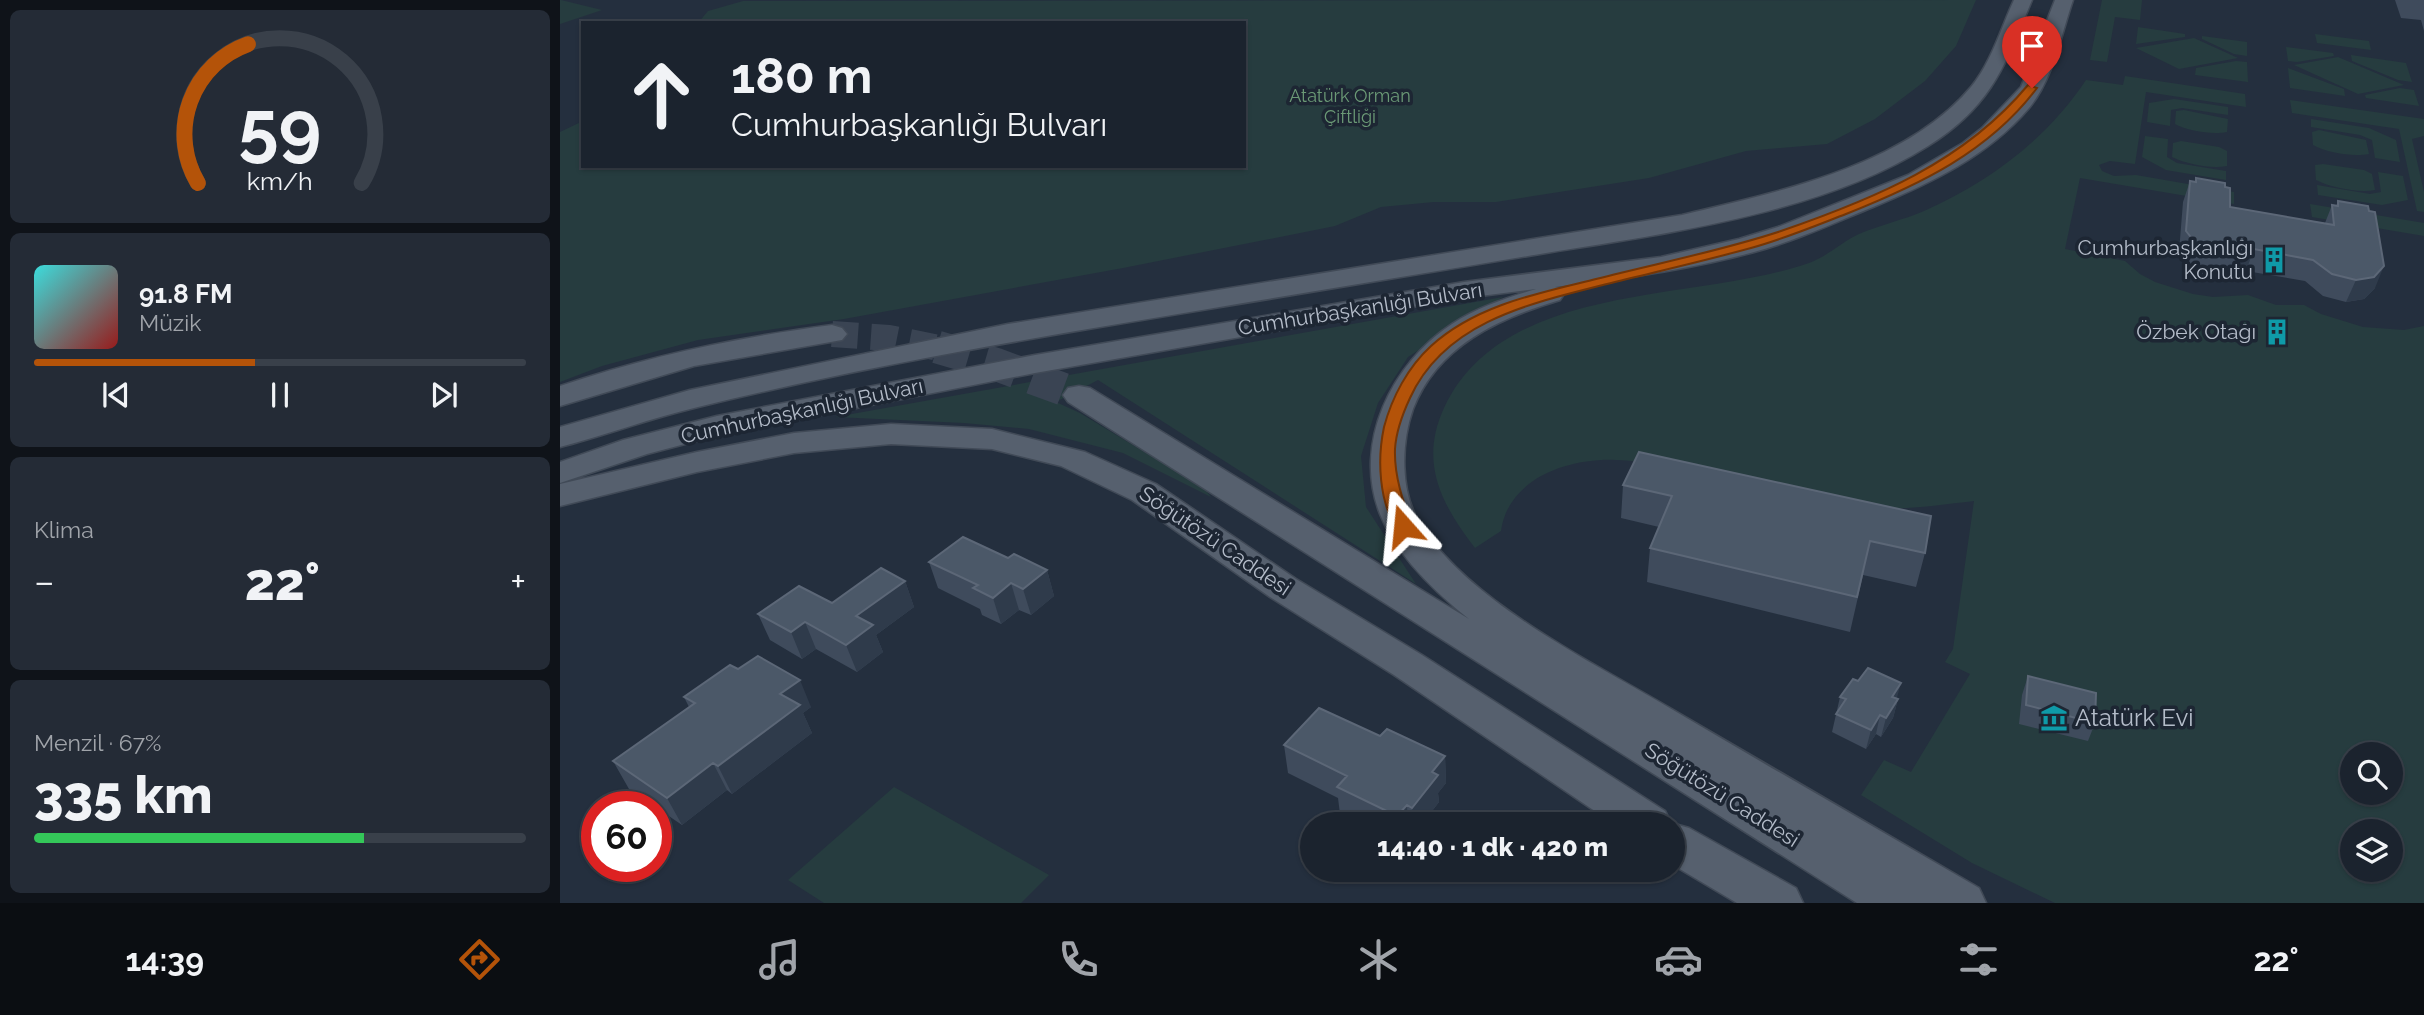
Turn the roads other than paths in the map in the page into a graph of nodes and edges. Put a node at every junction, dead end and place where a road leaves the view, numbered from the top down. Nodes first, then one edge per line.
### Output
1 (2023, 0) edge
2 (2064, 0) edge
3 (1661, 265) junction
4 (832, 334) tunnel mouth
5 (1079, 395) tunnel mouth
6 (560, 397) edge
7 (560, 437) edge
8 (560, 473) edge
9 (560, 495) edge
10 (1631, 812) edge
11 (1685, 849) edge
12 (1779, 903) edge
13 (1903, 903) edge
14 (1962, 903) edge

1 - 7 main road, Cumhurbaşkanlığı Bulvarı
2 - 3 main road, Cumhurbaşkanlığı Bulvarı
3 - 8 main road, Cumhurbaşkanlığı Bulvarı
3 - 14 main road
4 - 6 main road
5 - 13 main road, Söğütözü Caddesi
9 - 10 main road, Söğütözü Caddesi
11 - 12 main road

